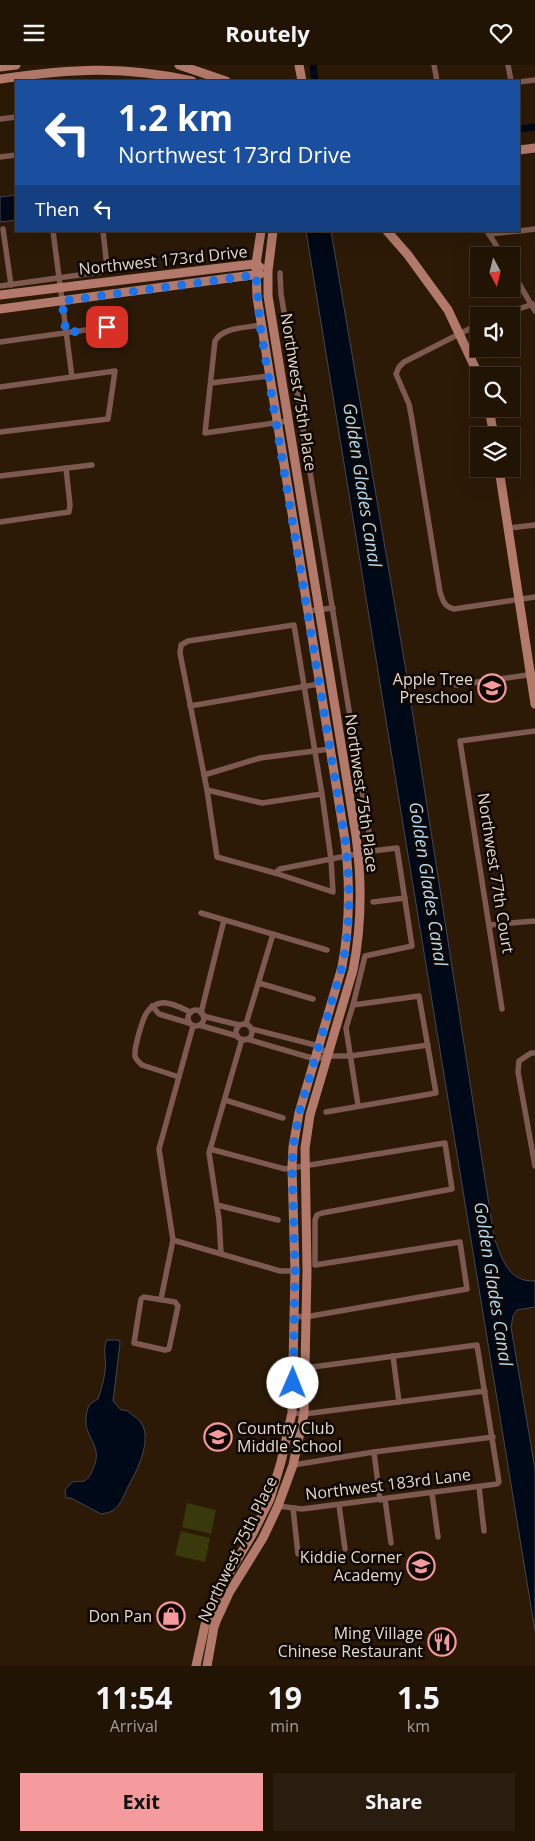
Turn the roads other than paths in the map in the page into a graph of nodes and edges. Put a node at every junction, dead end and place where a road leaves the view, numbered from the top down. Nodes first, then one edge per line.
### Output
1 (15, 65) edge
2 (179, 65) edge
3 (298, 65) edge
4 (434, 65) edge
5 (508, 65) edge
6 (0, 67) edge
7 (0, 79) edge
8 (17, 79) edge
9 (535, 79) edge
10 (189, 80) edge
11 (223, 80) edge
12 (301, 80) edge
13 (437, 80) edge
14 (511, 80) edge
15 (520, 82) edge
16 (15, 117) edge
17 (0, 119) edge
18 (535, 148) edge
19 (520, 150) edge
20 (15, 155) edge
21 (0, 157) edge
22 (3, 229) dead end
23 (535, 229) edge
24 (520, 231) edge
25 (53, 232) edge
26 (103, 232) edge
27 (261, 232) edge
28 (273, 232) edge
29 (388, 232) edge
30 (503, 232) edge
31 (488, 233) edge
32 (497, 247) edge
33 (256, 265) junction
34 (268, 271) junction
35 (280, 273) dead end
36 (256, 275) junction
37 (59, 282) junction
38 (520, 283) edge
39 (11, 285) junction
40 (0, 286) edge
41 (281, 294) junction
42 (0, 295) edge
43 (268, 296) junction
44 (62, 301) junction
45 (534, 304) edge
46 (0, 309) edge
47 (520, 309) edge
48 (535, 311) edge
49 (260, 325) junction
50 (107, 327) dead end
51 (470, 328) edge
52 (66, 333) junction
53 (460, 333) junction
54 (0, 342) edge
55 (475, 367) edge
56 (269, 375) junction
57 (72, 377) junction
58 (211, 383) junction
59 (0, 387) edge
60 (288, 421) junction
61 (276, 423) junction
62 (0, 432) edge
63 (92, 465) dead end
64 (66, 468) junction
65 (0, 476) edge
66 (500, 477) edge
67 (0, 522) edge
68 (535, 525) edge
69 (509, 528) junction
70 (535, 597) edge
71 (519, 599) junction
72 (333, 608) junction
73 (319, 610) junction
74 (307, 611) junction
75 (532, 674) edge
76 (319, 684) junction
77 (456, 685) dead end
78 (304, 686) junction
79 (334, 701) junction
80 (535, 704) edge
81 (190, 706) junction
82 (535, 731) edge
83 (330, 749) junction
84 (315, 752) junction
85 (204, 775) junction
86 (207, 789) junction
87 (322, 794) junction
88 (372, 851) junction
89 (358, 854) junction
90 (347, 856) junction
91 (331, 859) junction
92 (275, 873) junction
93 (405, 898) junction
94 (372, 903) dead end
95 (201, 913) dead end
96 (224, 920) junction
97 (535, 921) edge
98 (489, 925) junction
99 (273, 934) junction
100 (327, 950) dead end
101 (259, 983) junction
102 (314, 999) dead end
103 (353, 1005) junction
104 (152, 1006) junction
105 (502, 1009) dead end
106 (191, 1011) junction
107 (202, 1014) junction
108 (246, 1024) junction
109 (194, 1025) junction
110 (239, 1025) junction
111 (252, 1029) junction
112 (242, 1038) junction
113 (428, 1045) junction
114 (319, 1046) junction
115 (535, 1053) edge
116 (328, 1056) junction
117 (350, 1056) junction
118 (315, 1059) junction
119 (179, 1077) junction
120 (225, 1100) junction
121 (358, 1105) junction
122 (326, 1112) dead end
123 (283, 1118) dead end
124 (210, 1149) junction
125 (304, 1166) junction
126 (535, 1166) edge
127 (292, 1168) junction
128 (217, 1205) junction
129 (278, 1220) dead end
130 (173, 1240) junction
131 (221, 1253) junction
132 (295, 1271) junction
133 (161, 1299) junction
134 (293, 1316) junction
135 (305, 1317) junction
136 (393, 1356) junction
137 (305, 1368) junction
138 (485, 1391) junction
139 (399, 1402) junction
140 (292, 1413) junction
141 (304, 1415) junction
142 (493, 1437) junction
143 (374, 1452) junction
144 (292, 1465) junction
145 (479, 1487) junction
146 (432, 1493) junction
147 (383, 1499) junction
148 (339, 1505) junction
149 (278, 1506) junction
150 (293, 1508) junction
151 (484, 1531) dead end
152 (438, 1537) dead end
153 (391, 1543) dead end
154 (345, 1549) dead end
155 (298, 1554) dead end
156 (196, 1666) edge
157 (207, 1666) edge

1 - 6 street
1 - 8 street
2 - 11 street
3 - 12 street
4 - 13 street
5 - 14 street
7 - 8 street
8 - 10 street
9 - 15 street
16 - 17 street
18 - 19 street
20 - 21 street
22 - 39 street
23 - 24 street
25 - 37 street
26 - 37 street
27 - 33 street, Northwest 75th Place
28 - 34 street, Northwest 75th Place
29 - 53 street
30 - 31 street
31 - 32 street
33 - 34 street, Northwest 173rd Drive
33 - 36 street, Northwest 75th Place
33 - 37 street, Northwest 173rd Drive
34 - 36 street, Northwest 173rd Drive
34 - 43 street, Northwest 75th Place
35 - 41 street
36 - 44 street, Northwest 173rd Drive
36 - 49 street, Northwest 75th Place
37 - 39 street
37 - 42 street, Northwest 173rd Drive
37 - 44 street
38 - 45 street
39 - 40 street
41 - 43 street
41 - 72 street
43 - 60 street, Northwest 75th Place
44 - 46 street, Northwest 173rd Drive
44 - 52 street
45 - 47 street
45 - 48 street
49 - 56 street, Northwest 75th Place
49 - 58 street
50 - 52 street
51 - 53 street
52 - 54 street
52 - 57 street
53 - 55 street
53 - 71 street
56 - 58 street
56 - 61 street, Northwest 75th Place
57 - 59 street
57 - 62 street
58 - 61 street
60 - 61 street
60 - 73 street, Northwest 75th Place
61 - 74 street, Northwest 75th Place
63 - 64 street
64 - 65 street
64 - 67 street
66 - 69 street
68 - 69 street
69 - 71 street
70 - 71 street
71 - 75 street
72 - 73 street
72 - 88 street
73 - 74 street
73 - 79 street, Northwest 75th Place
74 - 76 street, Northwest 75th Place
75 - 77 street
75 - 80 street
76 - 78 street
76 - 79 street
76 - 83 street, Northwest 75th Place
78 - 81 street
78 - 81 street
78 - 84 street
79 - 89 street, Northwest 75th Place
81 - 85 street
82 - 98 street, Northwest 77th Court
83 - 84 street
83 - 90 street, Northwest 75th Place
84 - 85 street
84 - 87 street
85 - 86 street
86 - 87 street
86 - 92 street
87 - 91 street
88 - 89 street
88 - 93 street
89 - 90 street
89 - 116 street, Northwest 75th Place
90 - 91 street
90 - 114 street, Northwest 75th Place
91 - 92 street
91 - 92 street
93 - 94 street
93 - 103 street
95 - 96 street
96 - 99 street
96 - 107 street
97 - 98 street
98 - 105 street, Northwest 77th Court
99 - 100 street
99 - 101 street
101 - 102 street
101 - 108 street
103 - 113 street
103 - 117 street
104 - 106 street
104 - 109 street
104 - 119 street
106 - 107 street
106 - 109 street
107 - 109 street
107 - 110 street
108 - 110 street
108 - 111 street
109 - 112 street
109 - 119 street
110 - 112 street
111 - 112 street
111 - 114 street
112 - 118 street
112 - 120 street
113 - 117 street
113 - 121 street
114 - 116 street
114 - 118 street, Northwest 75th Place
115 - 126 street
116 - 117 street
116 - 118 street
116 - 125 street, Northwest 75th Place
117 - 121 street
118 - 127 street, Northwest 75th Place
119 - 130 street
120 - 123 street
120 - 124 street
121 - 122 street
124 - 127 street
124 - 128 street
125 - 127 street
125 - 135 street, Northwest 75th Place
125 - 135 street
127 - 132 street, Northwest 75th Place
128 - 129 street
128 - 131 street
130 - 131 street
130 - 133 street
131 - 132 street
132 - 134 street, Northwest 75th Place
133 - 133 street
134 - 135 street
134 - 140 street, Northwest 75th Place
135 - 137 street, Northwest 75th Place
136 - 137 street
136 - 138 street
136 - 139 street
137 - 141 street, Northwest 75th Place
138 - 139 street
138 - 142 street
139 - 141 street
140 - 141 street
140 - 156 street, Northwest 75th Place
141 - 144 street, Northwest 75th Place
142 - 143 street
142 - 145 street, Northwest 183rd Lane
143 - 144 street
143 - 147 street
144 - 149 street, Northwest 75th Place
145 - 146 street, Northwest 183rd Lane
145 - 151 street
146 - 147 street, Northwest 183rd Lane
146 - 152 street
147 - 148 street, Northwest 183rd Lane
147 - 153 street
148 - 150 street, Northwest 183rd Lane
148 - 154 street
149 - 150 street, Northwest 183rd Lane
149 - 157 street, Northwest 75th Place
150 - 155 street

